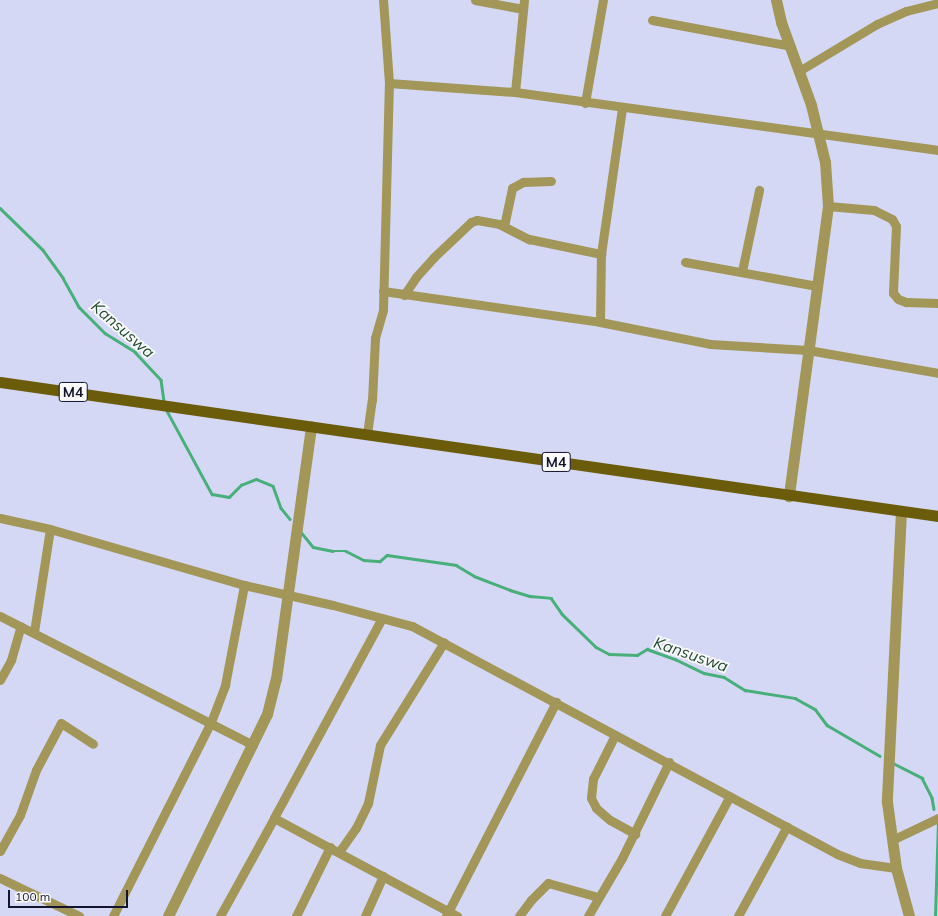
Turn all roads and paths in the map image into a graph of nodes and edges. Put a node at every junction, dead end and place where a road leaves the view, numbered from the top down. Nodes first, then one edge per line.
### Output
1 (383, 0) edge
2 (475, 0) edge
3 (603, 0) edge
4 (776, 0) edge
5 (938, 3) edge
6 (524, 5) edge
7 (652, 20) dead end
8 (791, 46) junction
9 (799, 70) junction
10 (389, 83) junction
11 (516, 92) junction
12 (585, 103) junction
13 (622, 108) junction
14 (818, 133) junction
15 (938, 150) edge
16 (551, 181) dead end
17 (759, 190) dead end
18 (828, 206) junction
19 (504, 226) junction
20 (601, 254) junction
21 (685, 262) dead end
22 (742, 272) junction
23 (817, 286) junction
24 (382, 291) junction
25 (404, 295) junction
26 (938, 303) edge
27 (600, 322) junction
28 (808, 350) junction
29 (938, 373) edge
30 (0, 382) edge
31 (311, 426) junction
32 (367, 434) junction
33 (789, 496) junction
34 (901, 511) junction
35 (938, 516) edge
36 (0, 518) edge
37 (50, 529) junction
38 (244, 585) junction
39 (287, 594) junction
40 (0, 616) edge
41 (382, 618) junction
42 (21, 626) junction
43 (34, 632) junction
44 (444, 642) junction
45 (0, 680) edge
46 (556, 702) junction
47 (211, 722) junction
48 (616, 735) junction
49 (93, 744) dead end
50 (253, 745) junction
51 (669, 762) junction
52 (730, 796) junction
53 (274, 818) junction
54 (938, 818) edge
55 (787, 826) junction
56 (635, 834) junction
57 (892, 840) junction
58 (330, 847) junction
59 (0, 851) edge
60 (338, 852) junction
61 (896, 868) junction
62 (383, 876) junction
63 (0, 878) edge
64 (598, 897) junction
65 (451, 914) edge
66 (79, 916) edge
67 (114, 916) edge
68 (168, 916) edge
69 (220, 916) edge
70 (296, 916) edge
71 (365, 916) edge
72 (519, 916) edge
73 (588, 916) edge
74 (666, 916) edge
75 (738, 916) edge
76 (910, 916) edge

1 - 10 street
2 - 6 street
3 - 12 street
4 - 8 street
5 - 9 street
6 - 11 street
7 - 8 street
8 - 9 street
9 - 14 street
10 - 11 street
10 - 24 street
11 - 12 street
12 - 13 street
13 - 14 street
13 - 20 street
14 - 15 street
14 - 18 street
16 - 19 street
17 - 22 street
18 - 23 street
18 - 26 street
19 - 20 street
19 - 25 street
20 - 27 street
21 - 22 street
22 - 23 street
23 - 28 street
24 - 25 street
24 - 32 street
25 - 27 street
27 - 28 street
28 - 29 street
28 - 33 street
30 - 31 main road, M4
31 - 32 main road, M4
31 - 39 street
32 - 33 main road, M4
33 - 34 main road, M4
34 - 35 main road, M4
34 - 57 street
36 - 37 street
37 - 38 street
37 - 43 street
38 - 39 street
38 - 47 street
39 - 41 street
39 - 50 street
40 - 42 street
41 - 44 street
41 - 53 street
42 - 43 street
42 - 45 street
43 - 47 street
44 - 46 street
44 - 60 street
46 - 48 street
46 - 65 street
47 - 50 street
47 - 67 street
48 - 51 street
48 - 56 street
49 - 59 street
50 - 68 street
51 - 52 street
51 - 56 street
52 - 55 street
52 - 74 street
53 - 58 street
53 - 69 street
54 - 57 street
55 - 61 street
55 - 75 street
56 - 64 street
57 - 61 street
58 - 60 street
58 - 70 street
60 - 62 street
61 - 76 street
62 - 65 street
62 - 71 street
63 - 66 street
64 - 72 street
64 - 73 street

